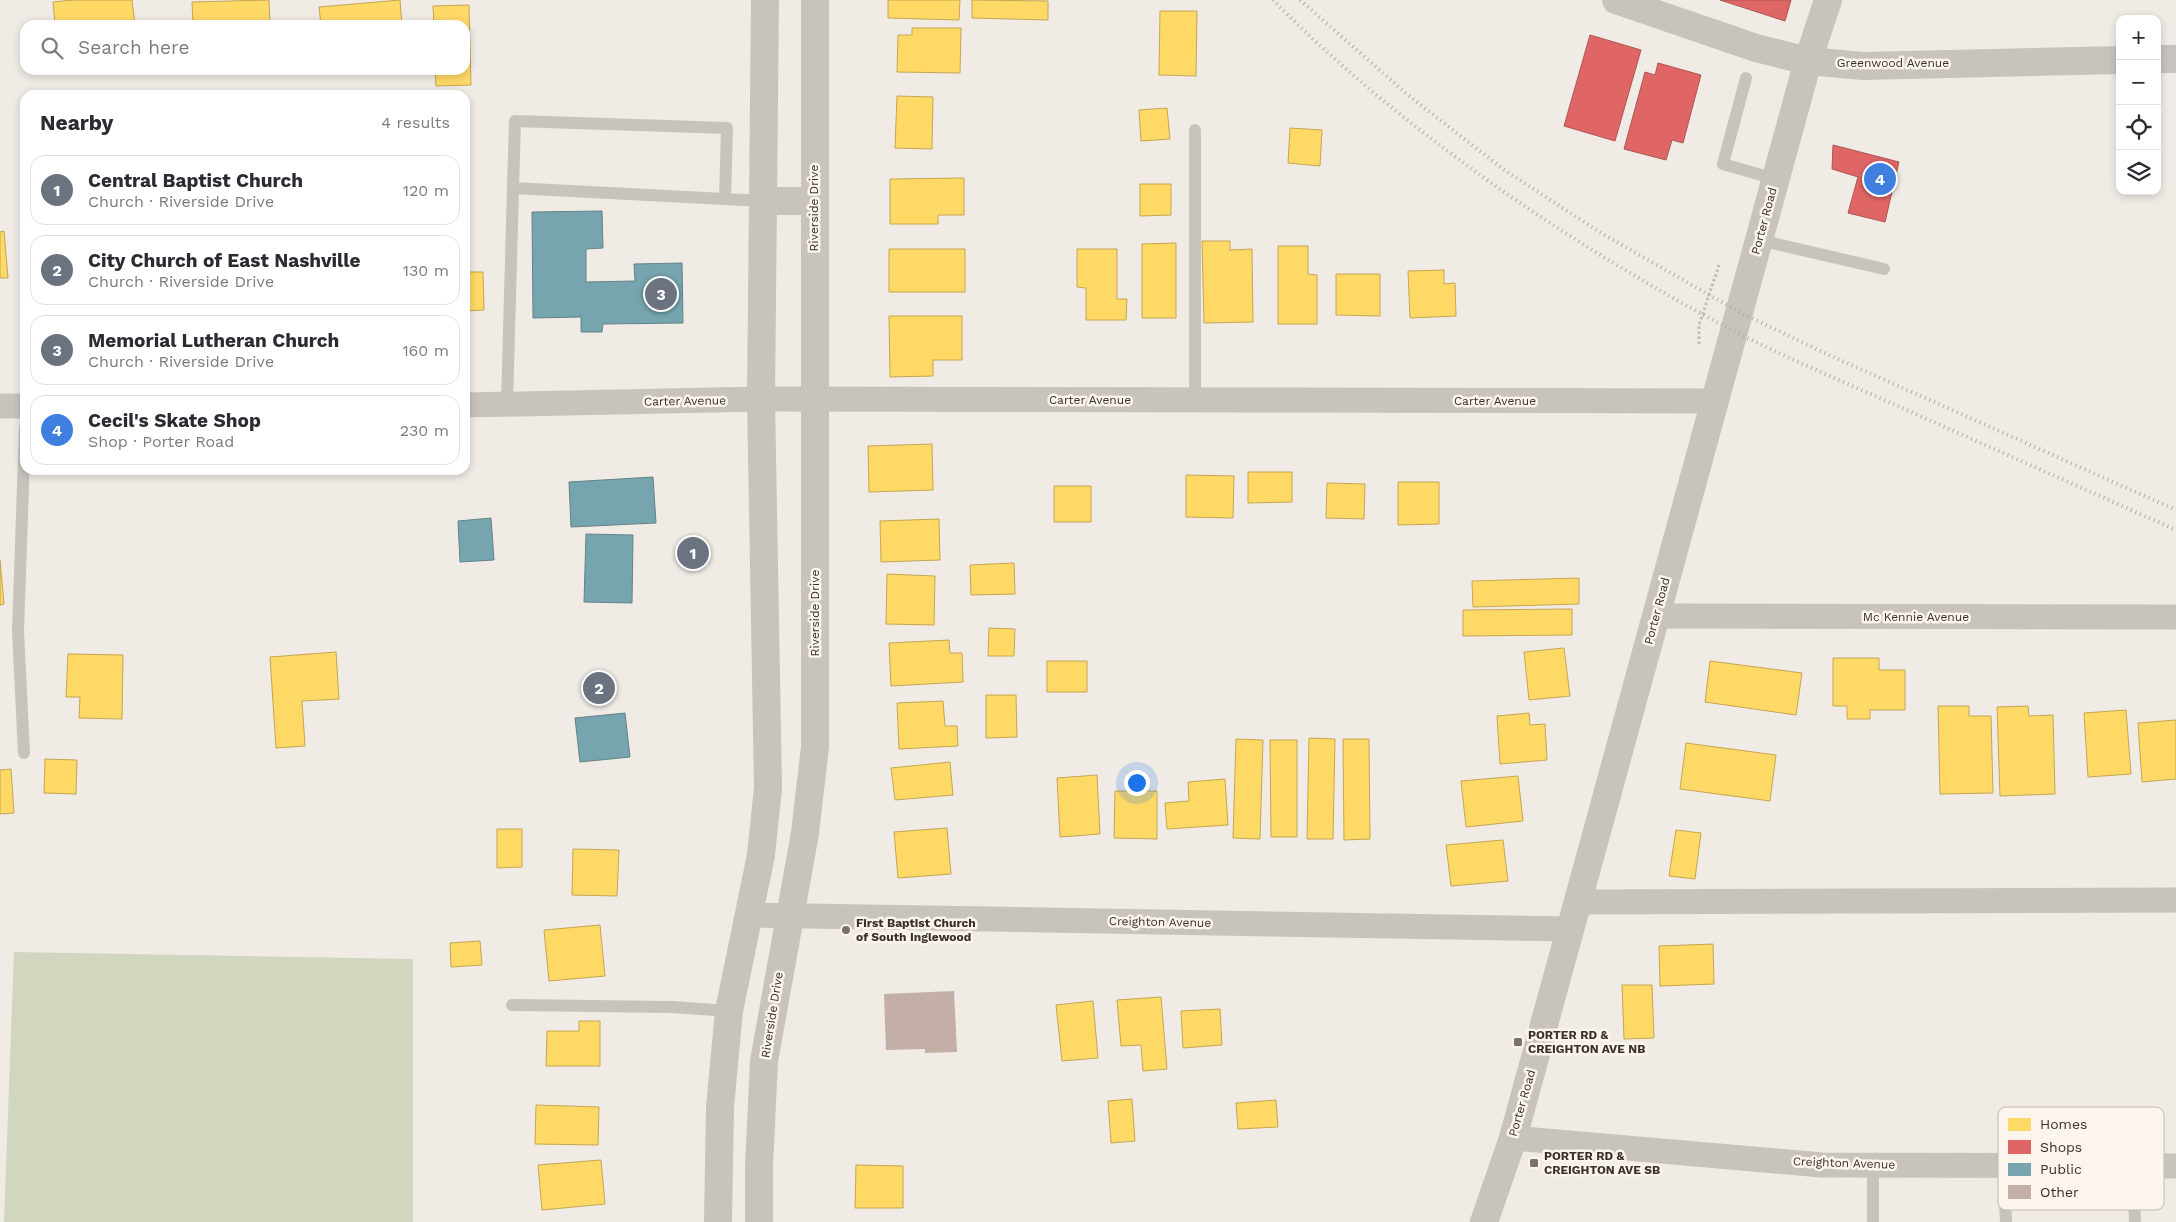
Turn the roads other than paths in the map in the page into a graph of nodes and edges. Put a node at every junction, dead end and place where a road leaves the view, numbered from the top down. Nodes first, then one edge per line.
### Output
1 (765, 0) edge
2 (815, 0) edge
3 (1616, 0) edge
4 (1828, 0) edge
5 (2161, 59) edge
6 (2176, 59) edge
7 (2116, 60) edge
8 (1808, 61) junction
9 (1746, 78) dead end
10 (1195, 130) dead end
11 (1775, 179) junction
12 (513, 188) junction
13 (725, 199) junction
14 (763, 201) junction
15 (813, 201) junction
16 (1758, 240) junction
17 (1884, 269) dead end
18 (761, 399) junction
19 (814, 399) junction
20 (1195, 400) junction
21 (1716, 401) junction
22 (508, 404) junction
23 (470, 405) edge
24 (0, 406) edge
25 (20, 406) edge
26 (23, 475) edge
27 (1656, 616) junction
28 (2176, 617) edge
29 (24, 753) dead end
30 (2176, 900) edge
31 (1578, 902) junction
32 (749, 915) junction
33 (790, 916) junction
34 (1570, 929) junction
35 (512, 1006) dead end
36 (728, 1011) junction
37 (1513, 1138) junction
38 (1873, 1165) junction
39 (1998, 1165) edge
40 (718, 1222) edge
41 (759, 1222) edge
42 (1484, 1222) edge
43 (1873, 1222) edge

1 - 14 street
2 - 15 street, Riverside Drive
3 - 8 street, Greenwood Avenue
4 - 8 street, Porter Road
5 - 6 street
7 - 8 street, Greenwood Avenue
8 - 11 street, Porter Road
9 - 11 lane
10 - 20 lane
11 - 16 street, Porter Road
12 - 13 lane
12 - 13 lane
12 - 22 lane
13 - 14 lane
14 - 15 street
14 - 18 street
15 - 19 street, Riverside Drive
16 - 17 lane
16 - 21 street, Porter Road
18 - 19 street, Carter Avenue
18 - 22 street, Carter Avenue
18 - 32 street
19 - 20 street, Carter Avenue
19 - 33 street, Riverside Drive
20 - 21 street, Carter Avenue
21 - 27 street, Porter Road
22 - 23 street, Carter Avenue
24 - 25 street
26 - 29 lane
27 - 28 street, Mc Kennie Avenue
27 - 31 street, Porter Road
30 - 31 street
31 - 34 street, Porter Road
32 - 33 street, Creighton Avenue
32 - 36 street
33 - 34 street, Creighton Avenue
33 - 41 street, Riverside Drive
34 - 37 street, Porter Road
35 - 36 lane
36 - 40 street
37 - 38 street, Creighton Avenue
37 - 42 street, Porter Road
38 - 39 street, Creighton Avenue
38 - 43 lane

